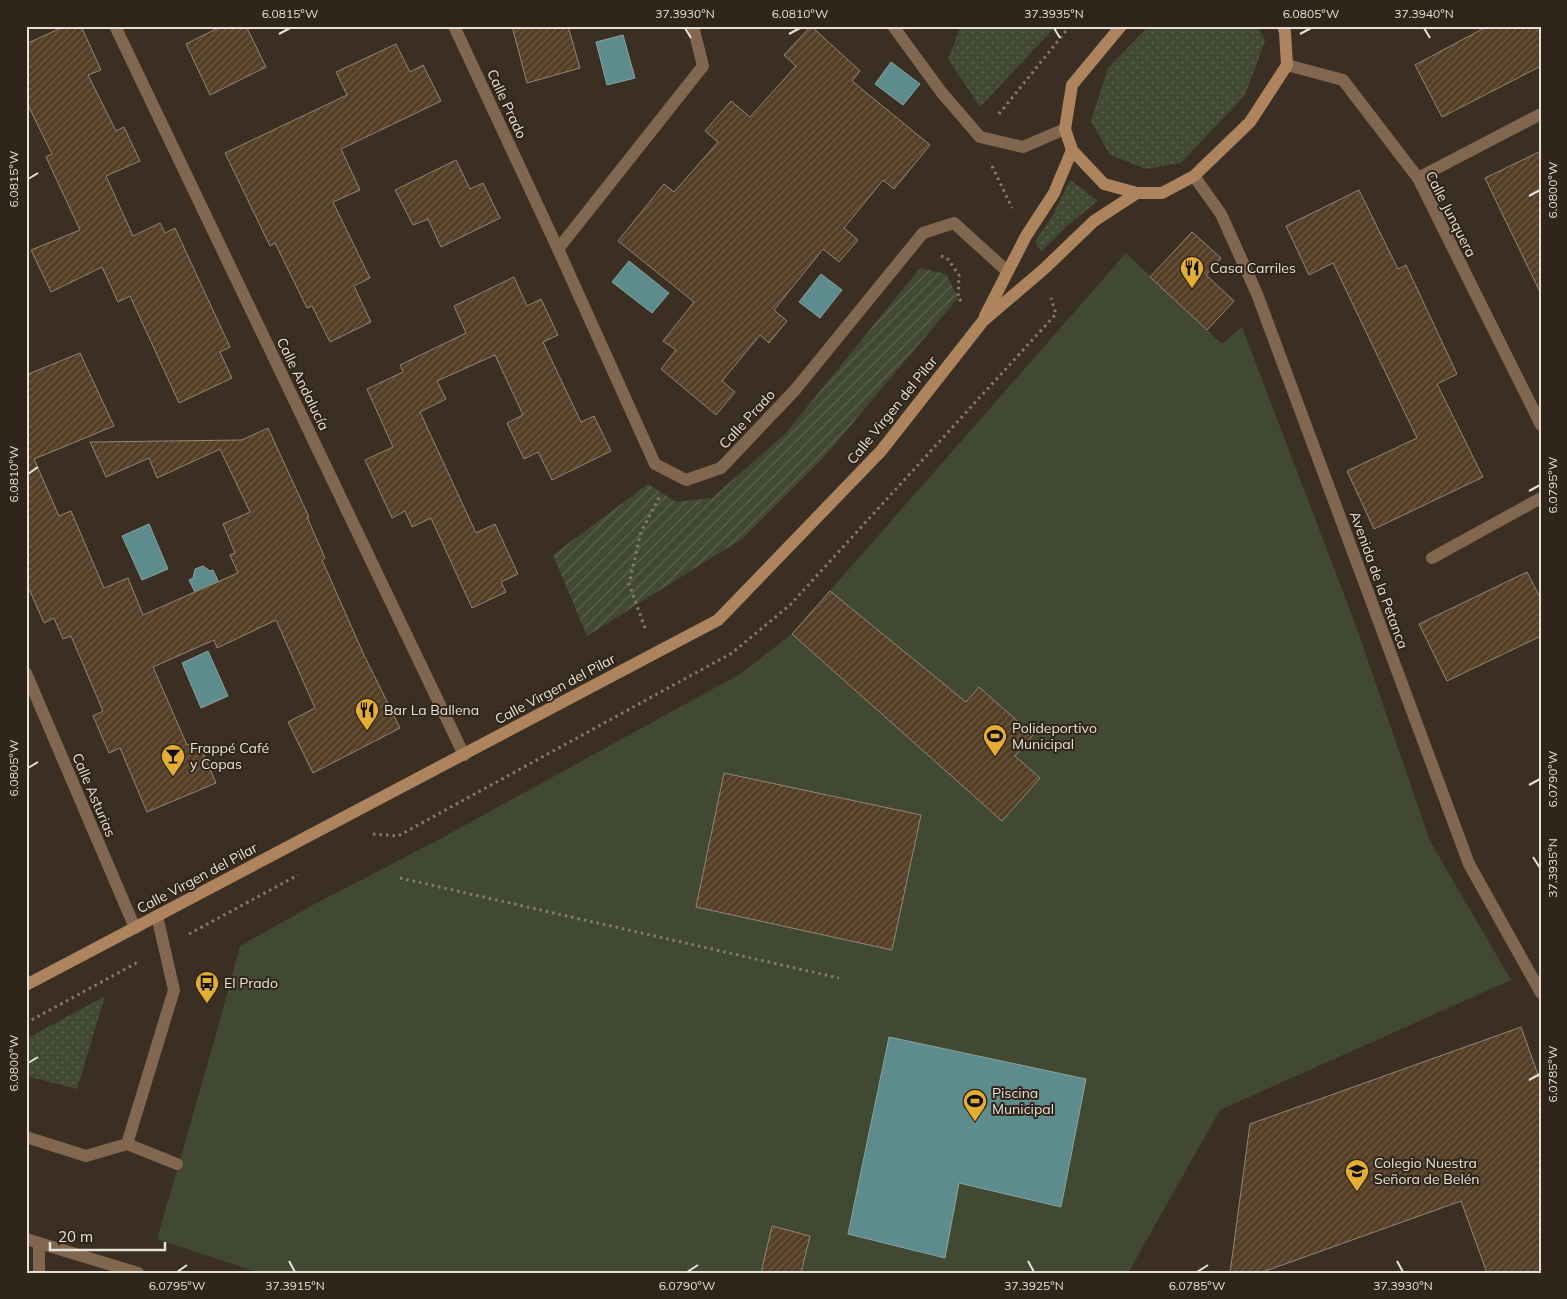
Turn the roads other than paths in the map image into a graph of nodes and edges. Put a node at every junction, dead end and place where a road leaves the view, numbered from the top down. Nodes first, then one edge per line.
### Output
1 (115, 26) edge
2 (454, 26) edge
3 (693, 26) edge
4 (893, 26) edge
5 (1121, 26) edge
6 (1282, 26) edge
7 (1287, 65) junction
8 (1541, 114) edge
9 (1065, 129) junction
10 (1072, 150) junction
11 (1194, 176) junction
12 (1418, 178) junction
13 (1137, 192) junction
14 (558, 249) junction
15 (1008, 272) junction
16 (983, 320) junction
17 (1541, 425) edge
18 (1541, 498) edge
19 (1432, 558) dead end
20 (26, 673) edge
21 (464, 754) junction
22 (157, 916) junction
23 (135, 928) junction
24 (26, 985) edge
25 (1541, 993) edge
26 (26, 1137) edge
27 (127, 1144) junction
28 (177, 1164) dead end
29 (26, 1239) edge
30 (39, 1243) junction
31 (39, 1273) edge
32 (138, 1273) edge

1 - 21 street, Calle Andalucía
2 - 14 street, Calle Prado
3 - 14 street
4 - 9 street
5 - 9 main road
6 - 7 main road
7 - 11 main road
7 - 12 street, Calle Junquera
8 - 12 street
9 - 10 main road
10 - 13 main road
10 - 15 main road, Calle Virgen del Pilar
11 - 13 main road
11 - 25 street, Avenida de la Petanca
12 - 17 street, Calle Junquera
13 - 16 main road, Calle Virgen del Pilar
14 - 15 street, Calle Prado
15 - 16 main road, Calle Virgen del Pilar
16 - 21 main road, Calle Virgen del Pilar
18 - 19 street
20 - 23 street, Calle Asturias
21 - 22 main road, Calle Virgen del Pilar
22 - 23 main road, Calle Virgen del Pilar
22 - 27 street
23 - 24 main road, Calle Virgen del Pilar
26 - 27 street
27 - 28 street
29 - 30 street
30 - 31 street
30 - 32 street

